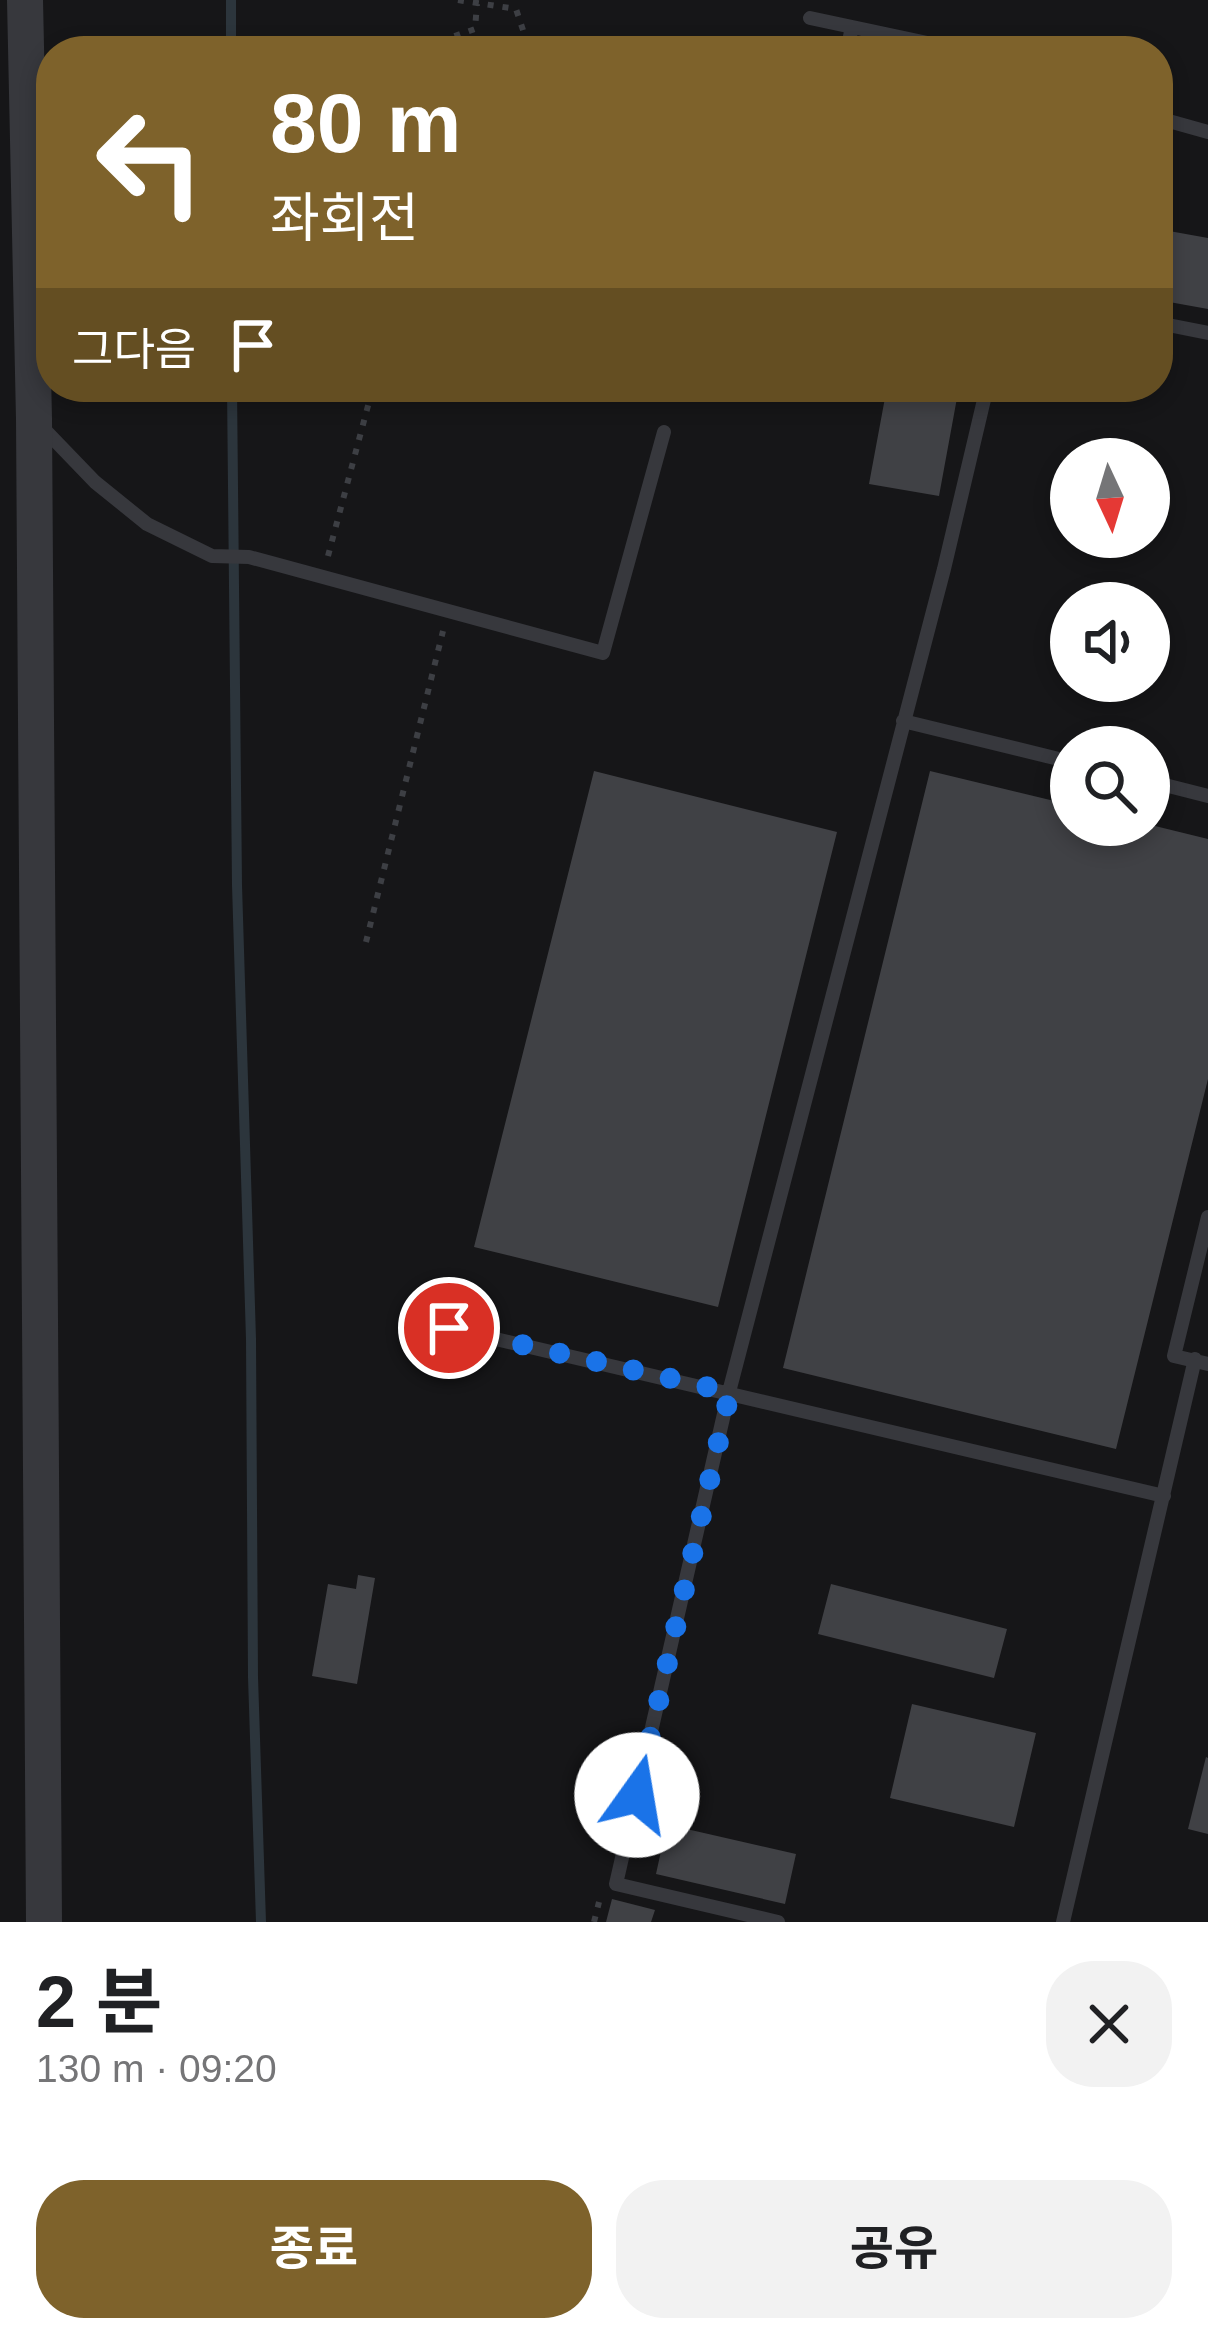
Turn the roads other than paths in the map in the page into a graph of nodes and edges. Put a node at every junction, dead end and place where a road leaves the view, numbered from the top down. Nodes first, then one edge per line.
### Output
1 (26, 0) edge
2 (810, 18) dead end
3 (852, 28) junction
4 (850, 36) edge
5 (891, 36) edge
6 (1173, 122) edge
7 (1208, 132) edge
8 (1173, 326) edge
9 (1208, 333) edge
10 (983, 402) edge
11 (34, 419) junction
12 (664, 432) dead end
13 (904, 721) junction
14 (1050, 757) edge
15 (1170, 786) edge
16 (1208, 796) edge
17 (1208, 1217) edge
18 (449, 1328) dead end
19 (1201, 1362) edge
20 (730, 1392) junction
21 (1164, 1496) junction
22 (44, 1922) edge
23 (778, 1922) edge
24 (1063, 1922) edge

1 - 11 street
2 - 3 lane
3 - 4 lane
3 - 5 lane
6 - 7 lane
8 - 9 lane
10 - 13 lane
11 - 12 lane
11 - 22 street
13 - 14 lane
13 - 20 lane
15 - 16 lane
17 - 19 lane
18 - 20 lane
19 - 21 lane
20 - 21 lane
20 - 23 lane
21 - 24 lane

